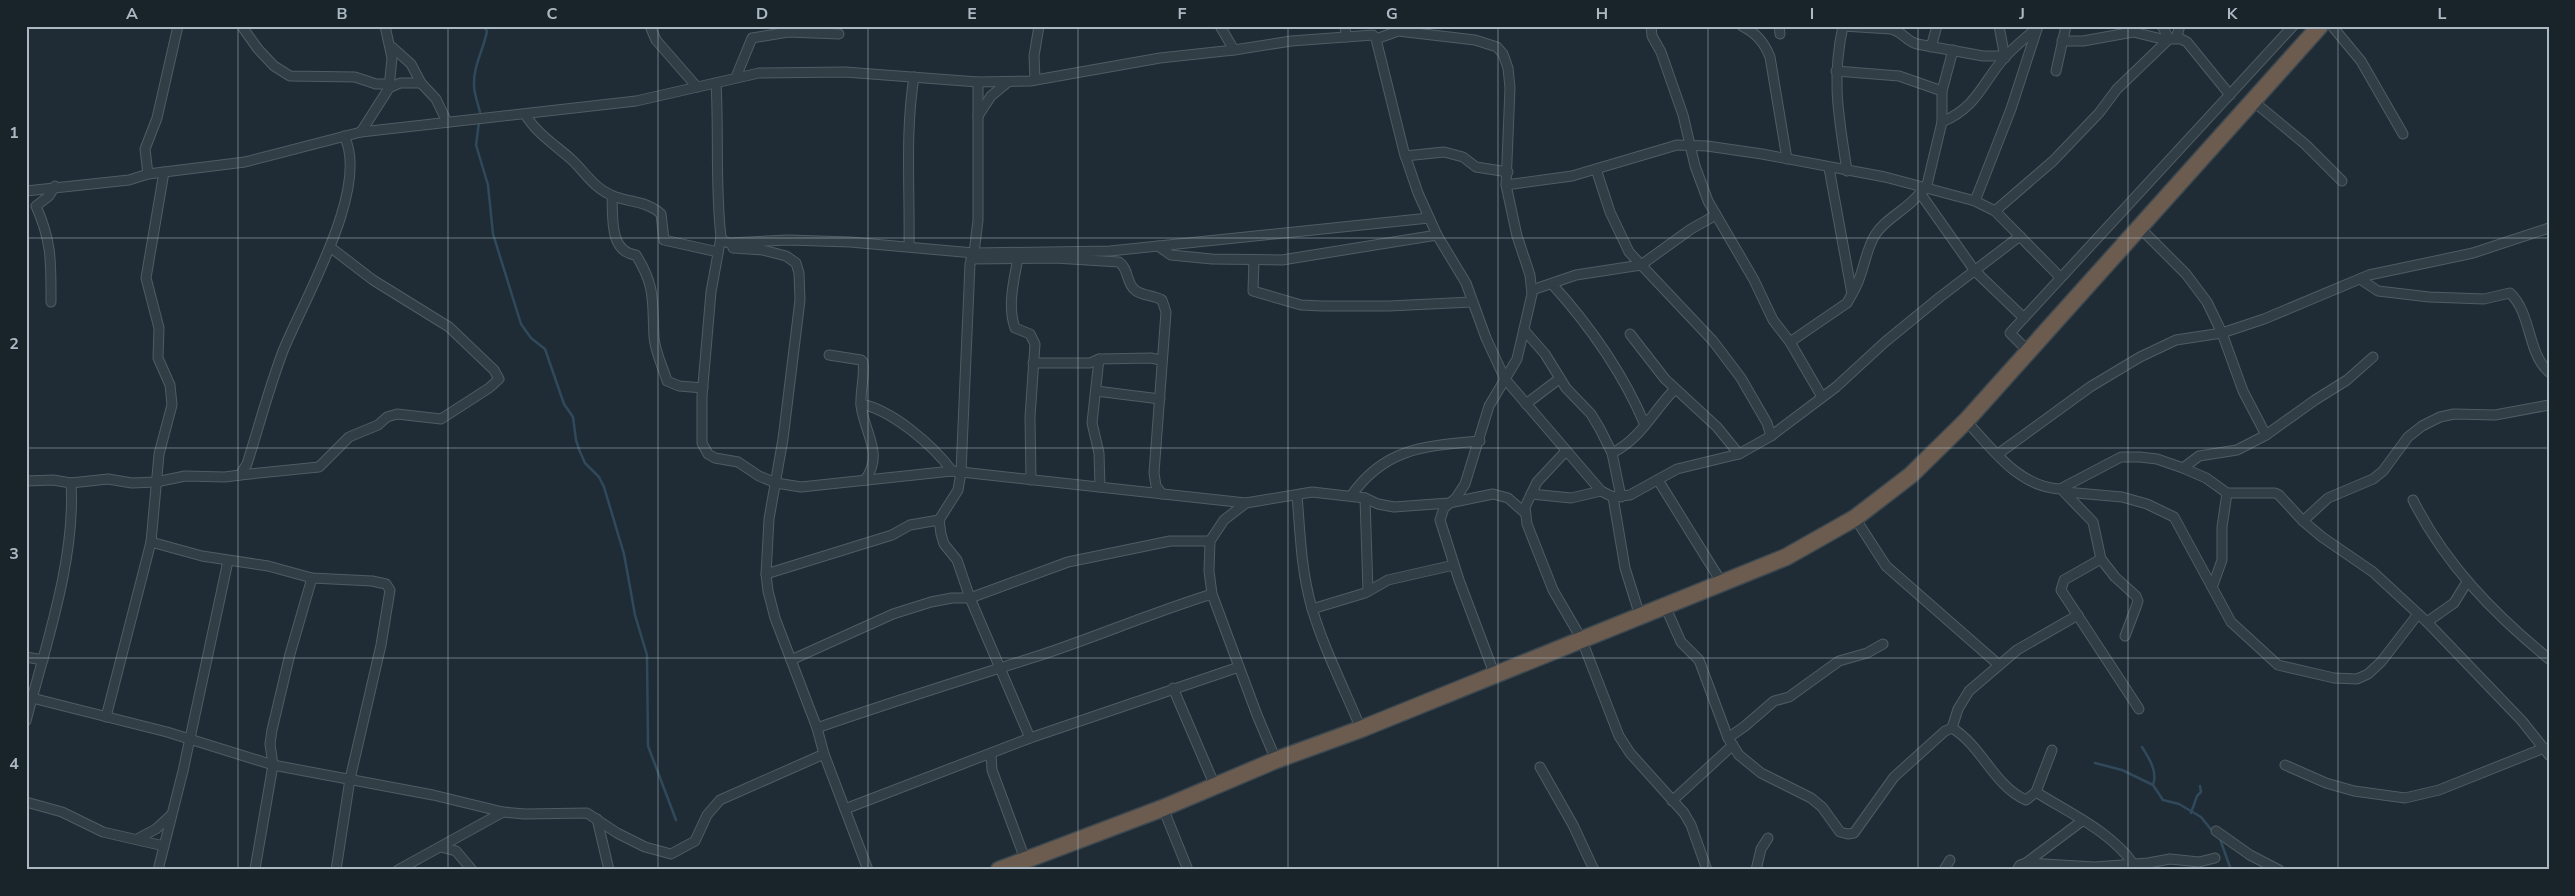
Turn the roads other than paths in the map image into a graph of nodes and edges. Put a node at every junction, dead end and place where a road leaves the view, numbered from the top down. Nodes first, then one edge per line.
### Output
1 (178, 26) edge
2 (385, 26) edge
3 (650, 26) edge
4 (1039, 26) edge
5 (1220, 26) edge
6 (1345, 26) edge
7 (1387, 26) edge
8 (1651, 26) edge
9 (1742, 26) edge
10 (1937, 26) edge
11 (1999, 26) edge
12 (2066, 26) edge
13 (2162, 26) edge
14 (2180, 26) edge
15 (2293, 26) edge
16 (2320, 26) edge
17 (2332, 26) edge
18 (1886, 27) edge
19 (2038, 27) edge
20 (243, 28) dead end
21 (2118, 30) edge
22 (839, 34) dead end
23 (1346, 37) junction
24 (1380, 37) junction
25 (2170, 39) junction
26 (2062, 40) junction
27 (392, 47) junction
28 (1931, 47) junction
29 (1234, 50) junction
30 (1953, 50) junction
31 (2004, 57) junction
32 (1836, 71) junction
33 (2056, 71) dead end
34 (914, 76) junction
35 (736, 77) junction
36 (1035, 80) junction
37 (978, 82) junction
38 (1008, 82) junction
39 (421, 83) junction
40 (716, 83) junction
41 (389, 86) junction
42 (697, 87) junction
43 (1942, 91) junction
44 (2230, 95) junction
45 (2252, 101) junction
46 (524, 114) junction
47 (978, 116) junction
48 (447, 122) junction
49 (1942, 122) junction
50 (361, 132) junction
51 (2403, 134) dead end
52 (344, 136) junction
53 (1689, 146) junction
54 (1405, 156) junction
55 (1787, 159) junction
56 (1829, 168) junction
57 (1596, 169) junction
58 (1847, 171) junction
59 (164, 172) junction
60 (1508, 172) junction
61 (148, 174) junction
62 (2342, 180) dead end
63 (1506, 185) junction
64 (55, 186) junction
65 (1923, 190) junction
66 (26, 191) edge
67 (612, 196) junction
68 (1975, 201) junction
69 (36, 206) junction
70 (26, 210) edge
71 (1995, 211) junction
72 (1716, 215) junction
73 (1429, 218) junction
74 (2139, 228) junction
75 (2549, 228) edge
76 (1437, 235) junction
77 (2020, 236) junction
78 (722, 239) junction
79 (909, 246) junction
80 (1158, 246) junction
81 (330, 247) junction
82 (718, 252) junction
83 (972, 256) junction
84 (1018, 258) junction
85 (1254, 260) junction
86 (1641, 265) junction
87 (1975, 272) junction
88 (2060, 278) junction
89 (2360, 279) junction
90 (1552, 284) junction
91 (1532, 290) junction
92 (1852, 294) junction
93 (51, 302) dead end
94 (1472, 302) junction
95 (2024, 318) junction
96 (1524, 330) junction
97 (2222, 333) junction
98 (1630, 334) dead end
99 (1790, 342) junction
100 (2028, 351) junction
101 (830, 355) dead end
102 (2373, 357) dead end
103 (1099, 359) junction
104 (1161, 360) junction
105 (1033, 363) junction
106 (2549, 372) edge
107 (1505, 379) junction
108 (1559, 379) junction
109 (703, 388) junction
110 (1676, 390) junction
111 (1096, 391) junction
112 (1822, 397) junction
113 (1160, 399) junction
114 (861, 404) junction
115 (1526, 404) junction
116 (2549, 405) edge
117 (1966, 420) junction
118 (1645, 425) junction
119 (1771, 436) junction
120 (2266, 436) junction
121 (1480, 441) junction
122 (1566, 451) junction
123 (1612, 454) junction
124 (1739, 454) junction
125 (1998, 454) junction
126 (2184, 468) junction
127 (956, 471) junction
128 (240, 475) junction
129 (865, 480) junction
130 (1031, 480) junction
131 (1658, 480) junction
132 (26, 482) edge
133 (156, 482) junction
134 (71, 483) junction
135 (776, 483) junction
136 (1100, 487) junction
137 (1601, 490) junction
138 (2063, 491) junction
139 (2227, 493) junction
140 (1162, 494) junction
141 (1531, 494) junction
142 (1297, 495) junction
143 (1351, 496) junction
144 (1617, 497) junction
145 (1365, 498) junction
146 (2413, 500) dead end
147 (1449, 503) junction
148 (1246, 504) junction
149 (1525, 514) junction
150 (1855, 518) junction
151 (939, 520) junction
152 (2303, 520) junction
153 (1210, 541) junction
154 (151, 542) junction
155 (2101, 559) junction
156 (228, 561) junction
157 (1454, 565) junction
158 (766, 574) junction
159 (312, 578) junction
160 (2467, 582) junction
161 (1722, 583) junction
162 (2213, 585) junction
163 (1368, 591) junction
164 (1212, 594) junction
165 (970, 598) junction
166 (1666, 606) junction
167 (1312, 609) junction
168 (2418, 614) junction
169 (2078, 615) junction
170 (1640, 616) junction
171 (2427, 622) junction
172 (2126, 636) dead end
173 (1581, 638) junction
174 (1883, 644) dead end
175 (26, 656) edge
176 (2549, 659) edge
177 (43, 660) junction
178 (791, 660) junction
179 (1998, 665) junction
180 (998, 667) junction
181 (1239, 667) junction
182 (1494, 673) junction
183 (1173, 688) junction
184 (32, 698) junction
185 (2139, 709) dead end
186 (106, 718) junction
187 (26, 721) edge
188 (817, 728) junction
189 (1952, 728) junction
190 (1361, 729) junction
191 (189, 738) junction
192 (1030, 738) junction
193 (1731, 741) junction
194 (2052, 750) dead end
195 (2547, 752) edge
196 (824, 754) junction
197 (991, 755) junction
198 (1276, 760) junction
199 (273, 765) junction
200 (2285, 765) dead end
201 (1540, 767) dead end
202 (350, 778) junction
203 (1216, 786) junction
204 (2036, 792) junction
205 (1672, 801) junction
206 (26, 802) edge
207 (1162, 808) junction
208 (845, 809) junction
209 (503, 812) junction
210 (170, 816) junction
211 (597, 819) junction
212 (2082, 821) junction
213 (2216, 831) dead end
214 (139, 838) junction
215 (1768, 838) dead end
216 (164, 846) junction
217 (441, 847) junction
218 (2215, 858) dead end
219 (1025, 859) junction
220 (1950, 860) dead end
221 (2026, 862) junction
222 (2134, 865) junction
223 (256, 869) edge
224 (158, 870) edge
225 (336, 870) edge
226 (398, 870) edge
227 (472, 870) edge
228 (609, 870) edge
229 (868, 870) edge
230 (999, 870) edge
231 (1188, 870) edge
232 (1594, 870) edge
233 (1707, 870) edge
234 (1756, 870) edge
235 (1944, 870) edge
236 (2017, 870) edge
237 (2279, 870) edge

1 - 61 street
2 - 27 street
3 - 42 street
4 - 36 street
5 - 29 street
6 - 23 street
7 - 24 street
8 - 53 street
9 - 55 street
10 - 28 street
11 - 31 street
12 - 26 street
13 - 25 street
14 - 25 street
15 - 44 street
16 - 45 highway
17 - 51 street
18 - 28 street
18 - 32 street
19 - 31 street
19 - 68 street
20 - 41 street
21 - 25 street
21 - 26 street
22 - 35 street
23 - 24 street
23 - 29 street
24 - 54 street
24 - 60 street
25 - 44 street
25 - 71 street
26 - 33 street
27 - 39 street
27 - 41 street
28 - 30 street
29 - 36 street
30 - 31 street
30 - 43 street
31 - 49 street
32 - 43 street
32 - 58 street
34 - 35 street
34 - 37 street
34 - 79 street
35 - 40 street
36 - 38 street
37 - 38 street
37 - 47 street
38 - 47 street
39 - 41 street
39 - 48 street
40 - 42 street
40 - 78 street
41 - 50 street
42 - 46 street
43 - 49 street
44 - 88 street
45 - 62 street
45 - 74 highway
46 - 48 street
46 - 67 street
47 - 83 street
48 - 50 street
49 - 65 street
50 - 52 street
52 - 59 street
52 - 81 street
53 - 55 street
53 - 57 street
53 - 72 street
54 - 60 street
54 - 73 street
55 - 56 street
56 - 58 street
56 - 92 street
57 - 63 street
57 - 86 street
58 - 65 street
59 - 61 street
59 - 133 street
60 - 63 street
61 - 64 street
63 - 91 street
64 - 66 street
64 - 69 street
65 - 68 street
65 - 87 street
65 - 92 street
67 - 82 street
67 - 109 street
68 - 71 street
69 - 70 street
69 - 93 street
71 - 77 street
72 - 86 street
72 - 99 street
73 - 76 street
73 - 80 street
74 - 97 street
74 - 100 highway
75 - 89 street
76 - 85 street
76 - 94 street
77 - 87 street
77 - 88 street
78 - 79 street
78 - 82 street
78 - 135 street
79 - 83 street
80 - 83 street
80 - 85 street
81 - 128 street
81 - 128 street
82 - 109 street
83 - 84 street
83 - 127 street
84 - 104 street
84 - 105 street
85 - 94 street
86 - 90 street
86 - 119 street
87 - 95 street
87 - 112 street
88 - 95 street
89 - 97 street
89 - 106 street
90 - 91 street
90 - 118 street
91 - 96 street
92 - 99 street
94 - 107 street
95 - 100 street
96 - 107 street
96 - 108 street
97 - 120 street
97 - 125 street
98 - 110 street
99 - 112 street
100 - 117 highway
101 - 114 street
102 - 120 street
103 - 104 street
103 - 105 street
103 - 111 street
104 - 113 street
105 - 130 street
107 - 115 street
107 - 121 street
108 - 115 street
108 - 123 street
109 - 135 street
110 - 118 street
110 - 124 street
111 - 113 street
111 - 136 street
112 - 119 street
113 - 140 street
114 - 127 street
114 - 129 street
115 - 122 street
116 - 152 street
117 - 125 street
117 - 150 highway
118 - 123 street
119 - 124 street
120 - 126 street
121 - 143 street
121 - 147 street
122 - 137 street
122 - 141 street
123 - 144 street
124 - 131 street
125 - 138 street
126 - 138 street
126 - 139 street
127 - 129 street
127 - 130 street
127 - 151 street
128 - 133 street
129 - 135 street
130 - 136 street
131 - 144 street
131 - 161 street
132 - 134 street
133 - 134 street
133 - 154 street
134 - 177 street
135 - 158 street
136 - 140 street
137 - 141 street
137 - 144 street
138 - 155 street
138 - 162 street
139 - 152 street
139 - 162 street
140 - 148 street
141 - 149 street
142 - 143 street
142 - 148 street
142 - 167 street
143 - 145 street
144 - 170 street
145 - 147 street
145 - 163 street
146 - 160 street
147 - 149 street
147 - 157 street
148 - 153 street
149 - 173 street
150 - 161 highway
150 - 179 street
151 - 158 street
151 - 165 street
152 - 168 street
153 - 164 street
153 - 165 street
154 - 156 street
154 - 186 street
155 - 169 street
155 - 172 street
156 - 159 street
156 - 191 street
157 - 163 street
157 - 182 street
158 - 178 street
159 - 199 street
159 - 202 street
160 - 171 street
160 - 176 street
161 - 166 highway
162 - 168 street
163 - 167 street
164 - 180 street
164 - 181 street
165 - 178 street
165 - 180 street
166 - 170 highway
166 - 193 street
167 - 190 street
168 - 171 street
169 - 179 street
169 - 185 street
170 - 173 highway
171 - 195 street
173 - 182 highway
173 - 205 street
174 - 193 street
175 - 177 street
177 - 184 street
178 - 188 street
179 - 189 street
180 - 188 street
180 - 192 street
181 - 183 street
181 - 198 street
182 - 190 highway
183 - 192 street
183 - 203 street
184 - 186 street
184 - 187 street
186 - 191 street
188 - 196 street
189 - 193 street
189 - 204 street
190 - 198 highway
191 - 199 street
191 - 210 street
192 - 197 street
193 - 205 street
194 - 204 street
195 - 200 street
196 - 208 street
196 - 211 street
197 - 208 street
197 - 219 street
198 - 203 highway
199 - 202 street
199 - 223 street
201 - 232 street
202 - 209 street
202 - 225 street
203 - 207 highway
204 - 212 street
205 - 233 street
206 - 214 street
207 - 219 highway
207 - 231 street
208 - 229 street
209 - 211 street
209 - 217 street
210 - 214 street
210 - 216 street
211 - 228 street
212 - 221 street
212 - 222 street
213 - 237 street
214 - 216 street
215 - 234 street
216 - 224 street
217 - 226 street
217 - 227 street
218 - 222 street
219 - 230 highway
220 - 235 street
221 - 222 street
221 - 236 street

